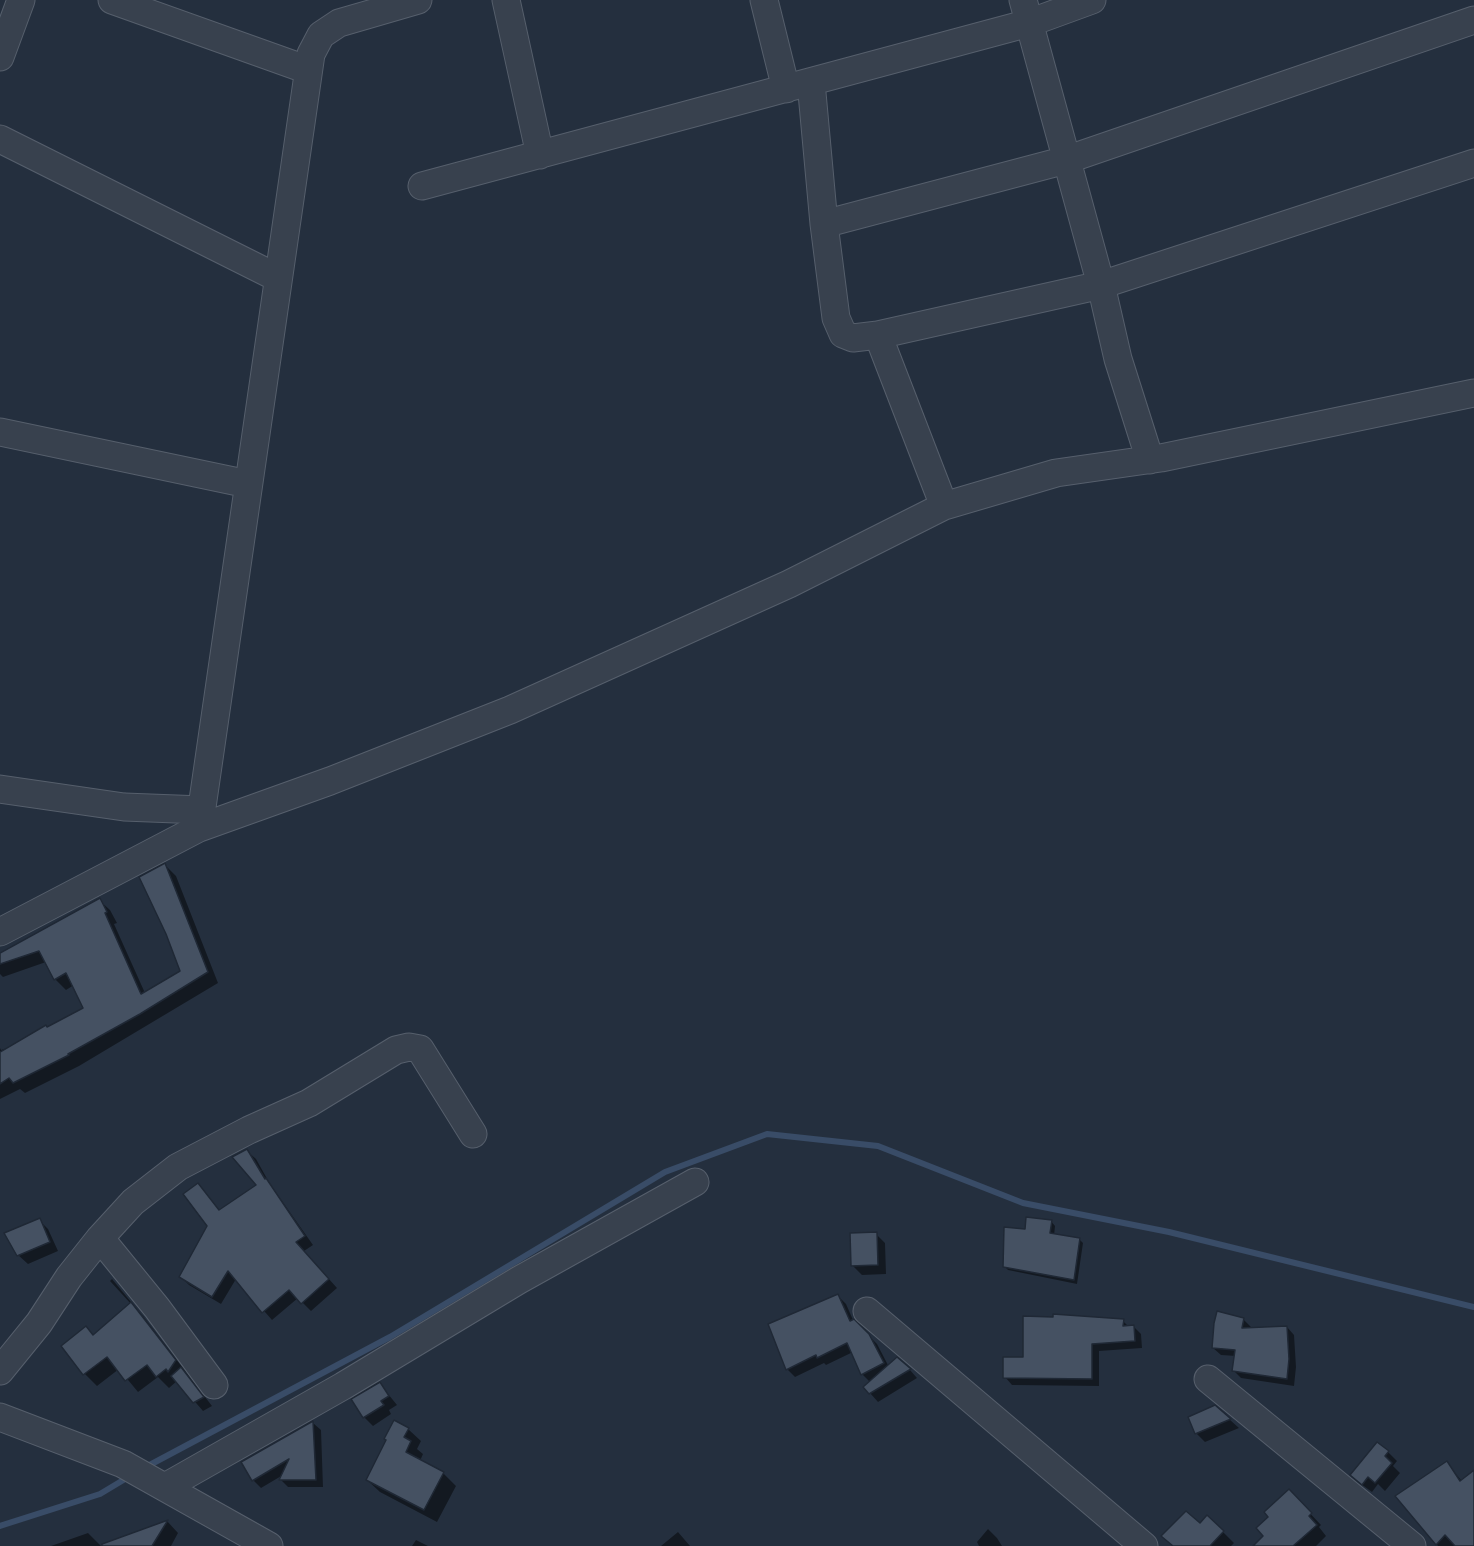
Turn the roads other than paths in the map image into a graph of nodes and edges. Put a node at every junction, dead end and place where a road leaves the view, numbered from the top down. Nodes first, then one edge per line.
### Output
1 (21, 0) edge
2 (112, 0) edge
3 (418, 0) edge
4 (506, 0) edge
5 (764, 0) edge
6 (1092, 0) edge
7 (1026, 12) edge
8 (1474, 20) edge
9 (0, 57) edge
10 (308, 70) junction
11 (798, 85) junction
12 (0, 139) edge
13 (540, 154) junction
14 (1066, 160) junction
15 (1474, 163) edge
16 (422, 186) dead end
17 (824, 224) junction
18 (278, 278) junction
19 (1101, 285) junction
20 (878, 335) junction
21 (1474, 393) edge
22 (0, 432) edge
23 (1150, 460) junction
24 (248, 484) junction
25 (944, 506) junction
26 (0, 789) edge
27 (200, 819) junction
28 (0, 932) edge
29 (473, 1134) dead end
30 (695, 1182) dead end
31 (100, 1238) junction
32 (867, 1311) dead end
33 (0, 1371) edge
34 (1208, 1379) dead end
35 (214, 1385) dead end
36 (0, 1417) edge
37 (160, 1484) junction
38 (269, 1546) edge
39 (1144, 1546) edge
40 (1412, 1546) edge

1 - 9 street
2 - 10 street
3 - 10 street
4 - 13 street
5 - 11 street
6 - 7 street
7 - 11 street
7 - 14 street
8 - 14 street
10 - 18 street
11 - 13 street
11 - 17 street
12 - 18 street
13 - 16 street
14 - 17 street
14 - 19 street
15 - 19 street
17 - 20 street
18 - 24 street
19 - 20 street
19 - 23 street
20 - 25 street
21 - 23 street
22 - 24 street
23 - 25 street
24 - 27 street
25 - 27 street
26 - 27 street
27 - 28 street
29 - 31 street
30 - 37 street
31 - 33 street
31 - 35 street
32 - 39 street
34 - 40 street
36 - 37 street
37 - 38 street

